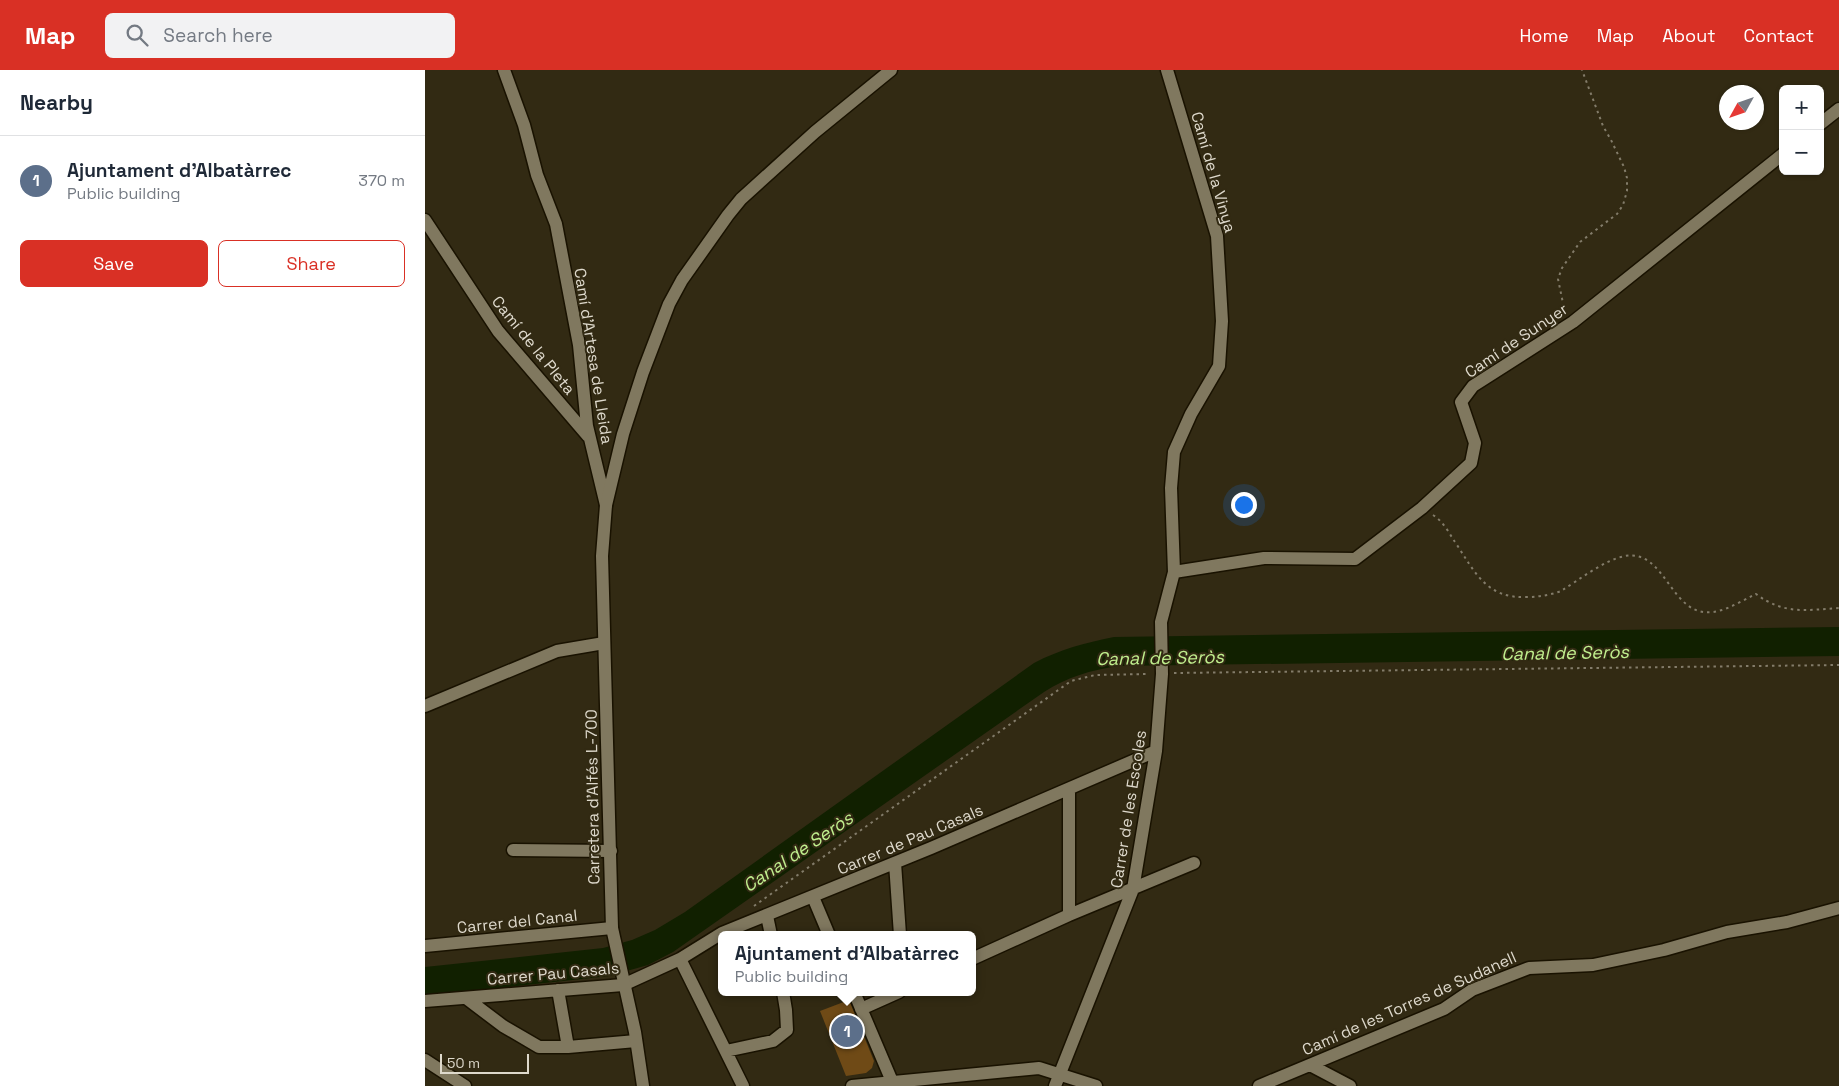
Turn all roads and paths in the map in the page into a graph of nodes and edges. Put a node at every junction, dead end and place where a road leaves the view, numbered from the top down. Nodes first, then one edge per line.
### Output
1 (504, 70) edge
2 (891, 70) edge
3 (1167, 70) edge
4 (1582, 70) edge
5 (1839, 109) edge
6 (1824, 121) edge
7 (1779, 157) edge
8 (425, 220) edge
9 (1568, 325) junction
10 (589, 438) junction
11 (606, 505) junction
12 (1422, 508) junction
13 (1174, 572) junction
14 (1839, 608) edge
15 (1161, 632) joint
16 (604, 643) junction
17 (1839, 665) edge
18 (1162, 674) junction
19 (425, 706) edge
20 (1156, 751) junction
21 (1069, 789) junction
22 (513, 850) dead end
23 (611, 851) junction
24 (895, 863) junction
25 (1194, 863) dead end
26 (1133, 889) junction
27 (813, 897) junction
28 (751, 908) dead end
29 (1839, 908) edge
30 (1069, 915) junction
31 (767, 916) junction
32 (727, 931) edge
33 (770, 931) edge
34 (827, 931) edge
35 (900, 931) edge
36 (612, 933) junction
37 (718, 935) edge
38 (425, 946) edge
39 (976, 957) edge
40 (680, 959) junction
41 (623, 985) junction
42 (558, 990) junction
43 (784, 996) edge
44 (856, 996) edge
45 (890, 996) edge
46 (466, 998) junction
47 (425, 1001) edge
48 (861, 1009) junction
49 (636, 1041) junction
50 (568, 1047) junction
51 (726, 1051) junction
52 (425, 1060) edge
53 (1310, 1065) junction
54 (1057, 1080) edge
55 (893, 1084) edge
56 (465, 1086) edge
57 (643, 1086) edge
58 (743, 1086) edge
59 (852, 1086) edge
60 (1096, 1086) edge
61 (1259, 1086) edge
62 (1350, 1086) edge

1 - 10 street, Camí d'Artesa de Lleida
2 - 11 street
3 - 13 street, Camí de la Vinya
4 - 9 path
5 - 6 street
7 - 9 street, Camí de Sunyer
8 - 10 street, Camí de la Pleta
9 - 12 street, Camí de Sunyer
10 - 11 street, Camí d'Artesa de Lleida
11 - 16 street, Carretera d'Alfés L-700
12 - 13 street, Camí de Sunyer
12 - 14 path
13 - 15 street, Camí de la Vinya
15 - 18 street, Carrer de les Escoles
16 - 19 street
16 - 23 street, Carretera d'Alfés L-700
17 - 18 path
18 - 20 street, Carrer de les Escoles
18 - 28 path
20 - 21 street, Carrer de Pau Casals
20 - 26 street, Carrer de les Escoles
21 - 24 street, Carrer de Pau Casals
21 - 30 street
22 - 23 street
23 - 36 street, Carretera d'Alfés L-700
24 - 27 street, Carrer de Pau Casals
24 - 35 street
25 - 26 street
26 - 30 street
26 - 54 street, Carrer de les Escoles
27 - 31 street, Carrer de Pau Casals
27 - 34 street
29 - 53 street, Camí de les Torres de Sudanell
30 - 39 street
31 - 32 street, Carrer de Pau Casals
31 - 33 street
36 - 38 street, Carrer del Canal
36 - 41 street, Carretera d'Alfés L-700
37 - 40 street, Carrer de Pau Casals
40 - 41 street, Carrer Pau Casals
40 - 51 street
41 - 42 street, Carrer Pau Casals
41 - 49 street, Carretera d'Alfés L-700
42 - 46 street, Carrer Pau Casals
42 - 50 street
43 - 51 street
44 - 48 street
45 - 48 street
46 - 47 street, Carrer Pau Casals
46 - 50 street
48 - 55 street
49 - 50 street
49 - 57 street, Carretera d'Alfés L-700
51 - 58 street
52 - 56 street
53 - 61 street, Camí de les Torres de Sudanell
53 - 62 street
54 - 55 street
54 - 60 street
55 - 59 street

